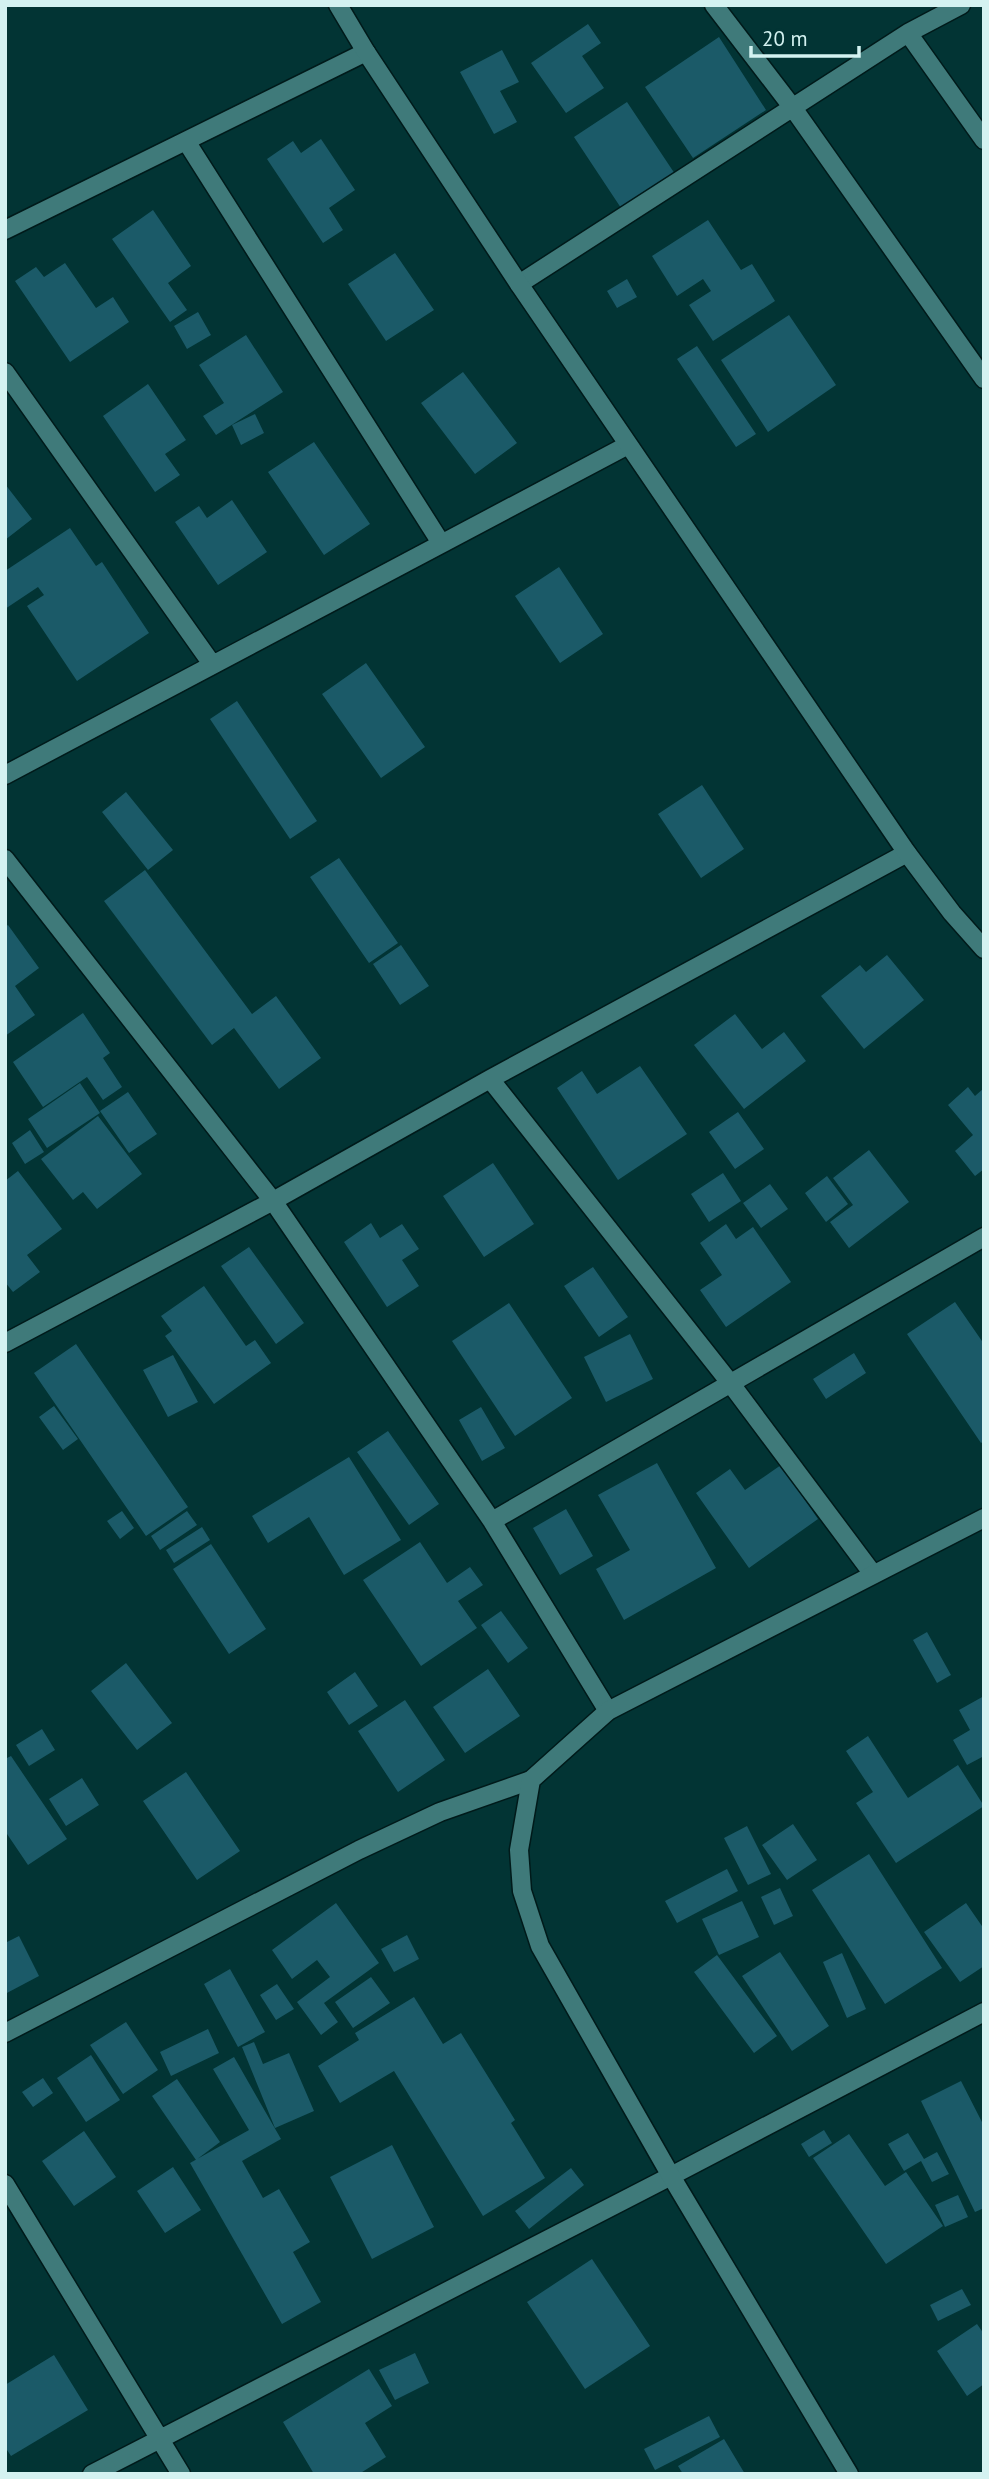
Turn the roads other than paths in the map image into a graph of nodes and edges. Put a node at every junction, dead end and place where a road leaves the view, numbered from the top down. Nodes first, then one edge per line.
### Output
1 (338, 5) edge
2 (714, 5) edge
3 (961, 5) edge
4 (908, 33) junction
5 (366, 52) junction
6 (793, 108) junction
7 (984, 140) edge
8 (186, 141) junction
9 (5, 230) edge
10 (519, 284) junction
11 (5, 372) edge
12 (984, 379) edge
13 (628, 445) junction
14 (440, 543) junction
15 (212, 664) junction
16 (5, 775) edge
17 (907, 853) junction
18 (5, 859) edge
19 (984, 949) edge
20 (489, 1079) junction
21 (273, 1201) junction
22 (984, 1237) edge
23 (5, 1343) edge
24 (730, 1384) junction
25 (984, 1518) edge
26 (492, 1521) junction
27 (873, 1574) junction
28 (608, 1711) junction
29 (531, 1780) junction
30 (984, 2012) edge
31 (5, 2033) edge
32 (671, 2176) junction
33 (5, 2184) edge
34 (160, 2438) junction
35 (92, 2474) edge
36 (181, 2474) edge
37 (849, 2474) edge

1 - 5 street
2 - 6 street
3 - 4 street
4 - 6 street
4 - 7 street
5 - 8 street
5 - 10 street
6 - 10 street
6 - 12 street
8 - 9 street
8 - 14 street
10 - 13 street
11 - 15 street
13 - 14 street
13 - 17 street
14 - 15 street
15 - 16 street
17 - 19 street
17 - 20 street
18 - 21 street
20 - 21 street
20 - 24 street
21 - 23 street
21 - 26 street
22 - 24 street
24 - 26 street
24 - 27 street
25 - 27 street
26 - 28 street
27 - 28 street
28 - 29 street
29 - 31 street
29 - 32 street
30 - 32 street
32 - 34 street
32 - 37 street
33 - 34 street
34 - 35 street
34 - 36 street

